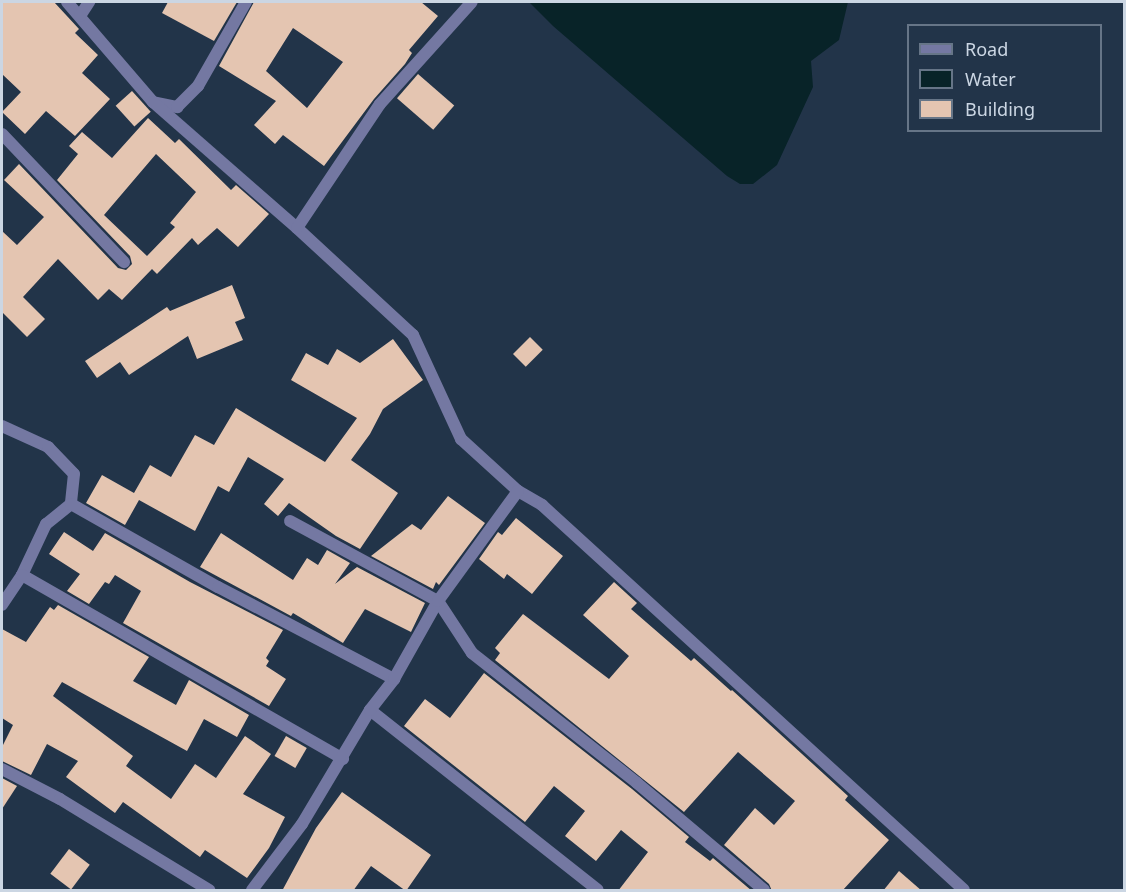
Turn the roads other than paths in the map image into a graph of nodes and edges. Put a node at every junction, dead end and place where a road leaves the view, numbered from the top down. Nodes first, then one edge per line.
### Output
1 (68, 2) edge
2 (89, 2) edge
3 (246, 2) edge
4 (472, 2) edge
5 (80, 16) junction
6 (153, 102) junction
7 (2, 134) edge
8 (297, 228) junction
9 (124, 262) dead end
10 (2, 426) edge
11 (519, 491) junction
12 (71, 504) junction
13 (290, 520) dead end
14 (22, 575) junction
15 (438, 601) junction
16 (2, 605) edge
17 (394, 679) junction
18 (370, 710) junction
19 (343, 759) junction
20 (2, 770) edge
21 (255, 889) edge
22 (209, 891) edge
23 (598, 891) edge
24 (764, 891) edge
25 (964, 891) edge

1 - 5 street
2 - 5 street
3 - 6 street
4 - 8 street
5 - 6 street
6 - 8 street
7 - 9 street
8 - 11 street
10 - 12 street
11 - 15 street
11 - 25 street
12 - 14 street
12 - 17 street
13 - 15 street
14 - 16 street
14 - 19 street
15 - 17 street
15 - 24 street
17 - 18 street
18 - 19 street
18 - 23 street
19 - 21 street
20 - 22 street

